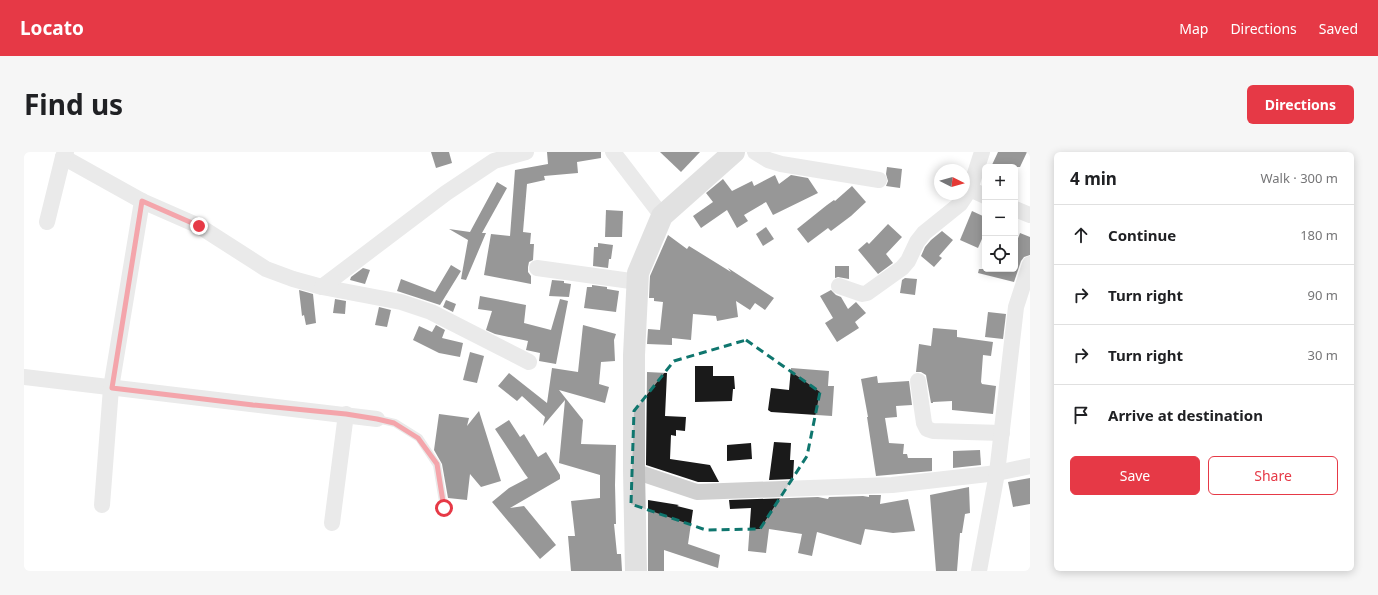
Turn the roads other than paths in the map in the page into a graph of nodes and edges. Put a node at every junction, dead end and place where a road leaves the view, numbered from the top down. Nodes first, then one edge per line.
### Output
1 (526, 152) edge
2 (613, 152) edge
3 (734, 152) edge
4 (755, 152) edge
5 (982, 152) edge
6 (64, 155) edge
7 (879, 180) dead end
8 (970, 189) joint
9 (982, 195) edge
10 (963, 200) edge
11 (142, 201) junction
12 (1018, 210) edge
13 (1030, 215) edge
14 (662, 216) junction
15 (47, 222) dead end
16 (1030, 264) edge
17 (537, 268) dead end
18 (638, 282) junction
19 (839, 286) dead end
20 (322, 287) junction
21 (530, 362) dead end
22 (24, 377) edge
23 (918, 381) dead end
24 (112, 388) junction
25 (346, 414) junction
26 (377, 419) joint
27 (1002, 433) junction
28 (1030, 466) edge
29 (634, 471) junction
30 (997, 473) junction
31 (102, 505) dead end
32 (444, 508) dead end
33 (332, 523) dead end
34 (636, 571) edge
35 (978, 571) edge

1 - 20 street
2 - 14 street
3 - 14 street
4 - 7 street
5 - 8 street
6 - 11 street
6 - 15 street
8 - 9 street
10 - 19 street
11 - 20 street
11 - 24 street
12 - 13 street
14 - 18 street
16 - 27 street
17 - 18 street
18 - 29 street
20 - 21 street
22 - 24 street
23 - 27 street
24 - 25 street
24 - 31 street
25 - 26 street
25 - 33 street
26 - 32 lane
27 - 30 street
28 - 30 street
29 - 30 street
29 - 34 street
30 - 35 street

